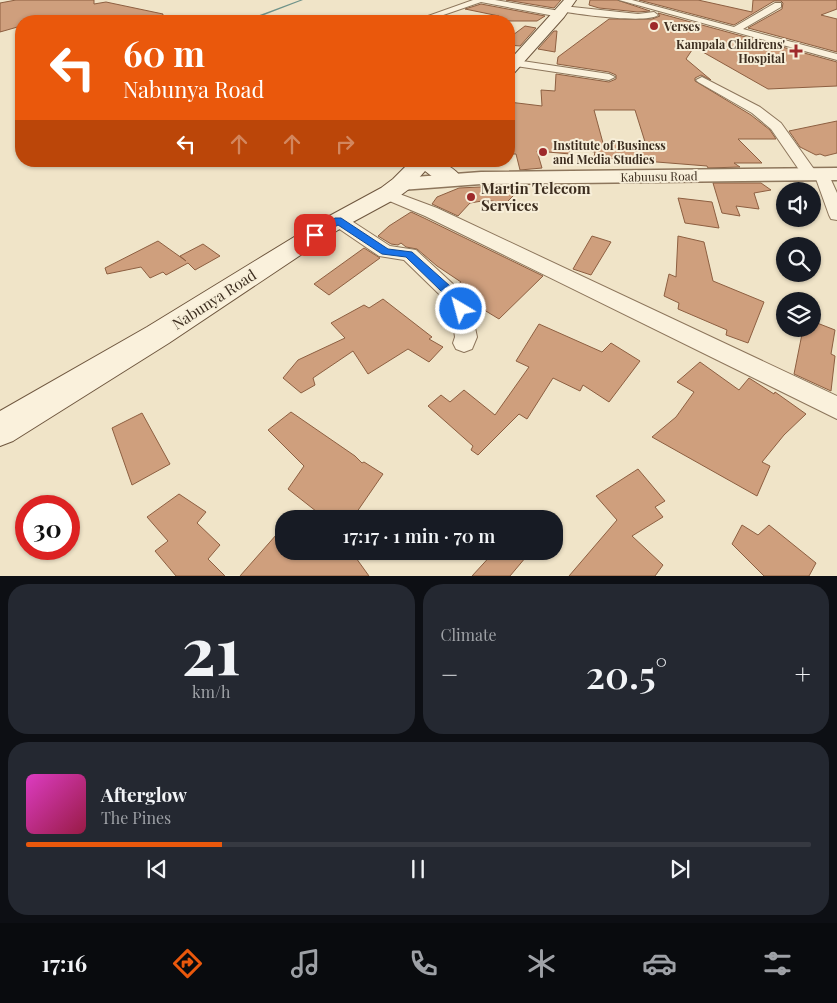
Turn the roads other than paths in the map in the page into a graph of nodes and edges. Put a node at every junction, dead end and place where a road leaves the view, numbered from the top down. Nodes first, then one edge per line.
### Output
1 (623, 0) edge
2 (778, 5) dead end
3 (564, 8) edge
4 (665, 12) junction
5 (436, 15) edge
6 (735, 30) junction
7 (836, 56) edge
8 (515, 61) edge
9 (515, 65) edge
10 (608, 77) dead end
11 (702, 80) dead end
12 (823, 174) edge
13 (415, 179) edge
14 (837, 215) edge
15 (338, 220) junction
16 (464, 343) dead end
17 (837, 408) edge
18 (0, 430) edge

1 - 4 street
2 - 6 street
3 - 4 street
3 - 5 street
3 - 8 main road
4 - 6 street
6 - 7 street
9 - 10 street
11 - 12 street
12 - 13 street, Kabuusu Road
12 - 14 street
13 - 15 main road, Nabunya Road
13 - 17 street
15 - 16 street
15 - 18 main road, Nabunya Road

